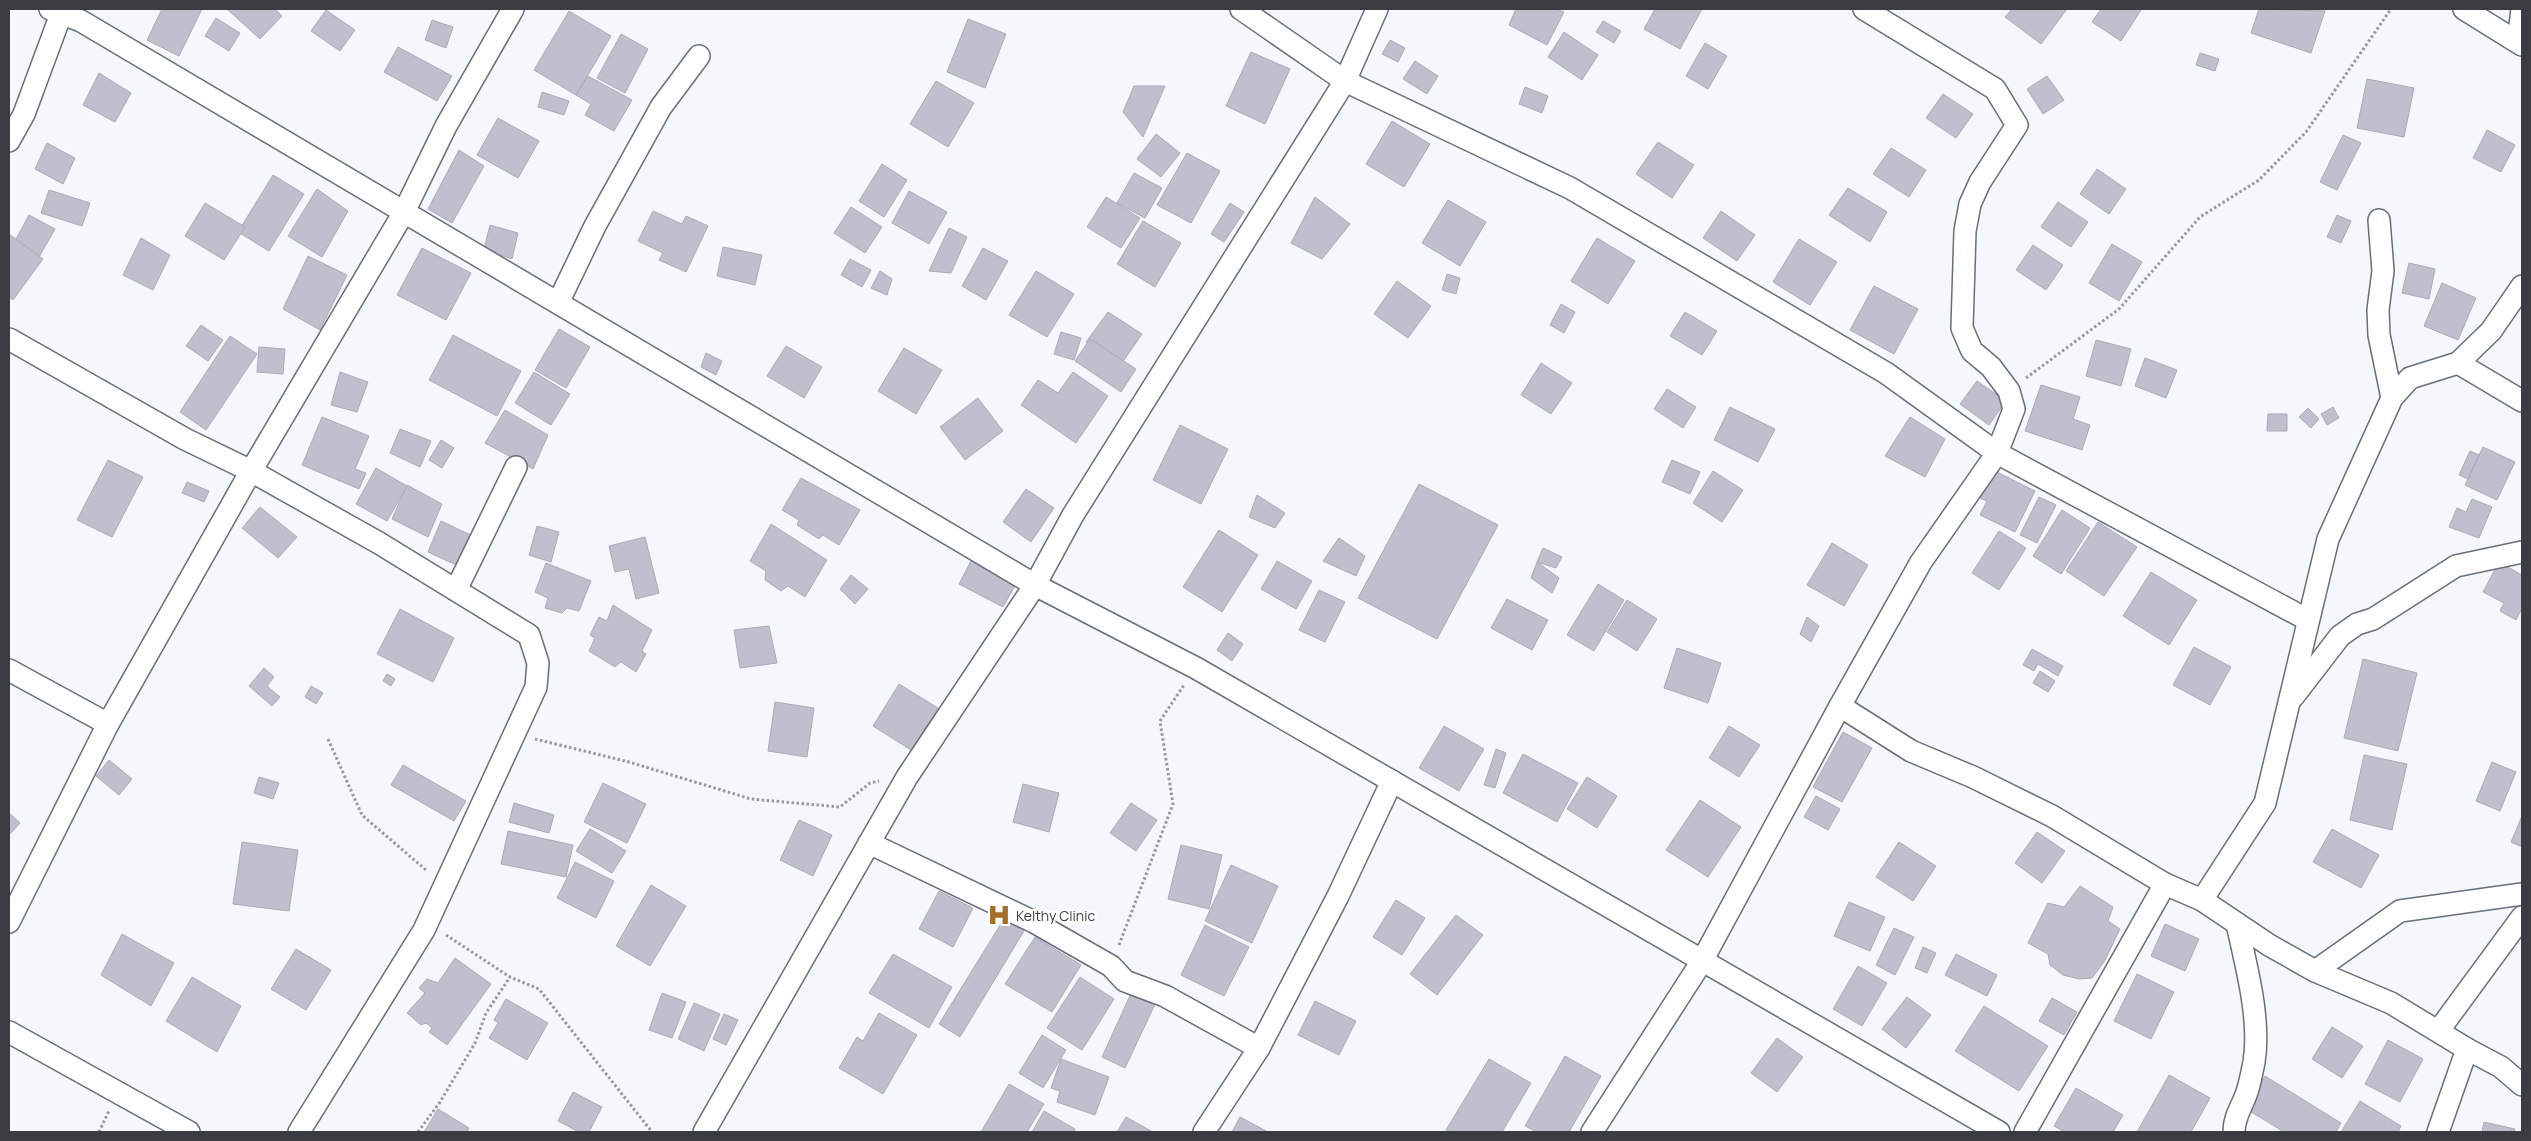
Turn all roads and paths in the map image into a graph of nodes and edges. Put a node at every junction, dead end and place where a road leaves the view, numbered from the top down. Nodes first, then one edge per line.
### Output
1 (513, 9) edge
2 (1241, 9) edge
3 (1377, 9) edge
4 (1864, 9) edge
5 (2391, 9) edge
6 (2464, 9) edge
7 (2522, 9) edge
8 (70, 13) edge
9 (2520, 44) edge
10 (699, 56) dead end
11 (1345, 81) junction
12 (9, 141) edge
13 (404, 212) junction
14 (2380, 220) dead end
15 (2522, 286) edge
16 (558, 303) junction
17 (9, 339) edge
18 (2458, 363) junction
19 (2008, 391) junction
20 (2392, 398) junction
21 (2522, 401) edge
22 (1997, 453) junction
23 (516, 467) dead end
24 (251, 471) junction
25 (2522, 552) edge
26 (1035, 585) junction
27 (456, 590) junction
28 (2308, 620) junction
29 (1196, 668) junction
30 (9, 670) edge
31 (1840, 706) junction
32 (2287, 706) junction
33 (108, 724) junction
34 (515, 734) junction
35 (328, 739) dead end
36 (907, 778) junction
37 (1392, 781) junction
38 (869, 843) junction
39 (2165, 884) junction
40 (445, 886) junction
41 (2522, 894) edge
42 (2202, 900) junction
43 (2522, 917) edge
44 (9, 922) edge
45 (427, 922) junction
46 (2237, 924) junction
47 (1702, 961) junction
48 (1111, 966) junction
49 (2315, 971) junction
50 (510, 977) junction
51 (2439, 1030) junction
52 (9, 1032) edge
53 (1259, 1048) junction
54 (2467, 1049) junction
55 (2522, 1084) edge
56 (189, 1132) edge
57 (299, 1132) edge
58 (418, 1132) edge
59 (652, 1132) edge
60 (704, 1132) edge
61 (1204, 1132) edge
62 (1592, 1132) edge
63 (1999, 1132) edge
64 (2025, 1132) edge
65 (2234, 1132) edge
66 (2438, 1132) edge

1 - 13 street
2 - 11 street
3 - 11 street
4 - 19 street
5 - 19 path
6 - 9 street
7 - 9 street
8 - 12 street
8 - 13 street
10 - 16 street
11 - 22 street
11 - 26 street
13 - 16 street
13 - 24 street
14 - 20 street
15 - 18 street
16 - 26 street
17 - 24 street
18 - 20 street
18 - 21 street
19 - 22 street
20 - 28 street
22 - 28 street
22 - 31 street
23 - 27 street
24 - 27 street
24 - 33 street
25 - 32 street
26 - 29 street
26 - 36 street
27 - 34 street
28 - 32 street
29 - 37 street
29 - 48 path
30 - 33 street
31 - 39 street
31 - 47 street
32 - 42 street
33 - 44 street
34 - 36 path
34 - 40 street
35 - 40 path
36 - 38 street
37 - 47 street
37 - 53 street
38 - 48 street
38 - 60 street
39 - 42 street
39 - 64 street
40 - 45 street
41 - 49 street
42 - 46 street
43 - 51 street
45 - 50 path
45 - 57 street
46 - 49 street
46 - 65 street
47 - 62 street
47 - 63 street
48 - 53 street
49 - 51 street
50 - 58 path
50 - 59 path
51 - 54 street
52 - 56 street
53 - 61 street
54 - 55 street
54 - 66 street

